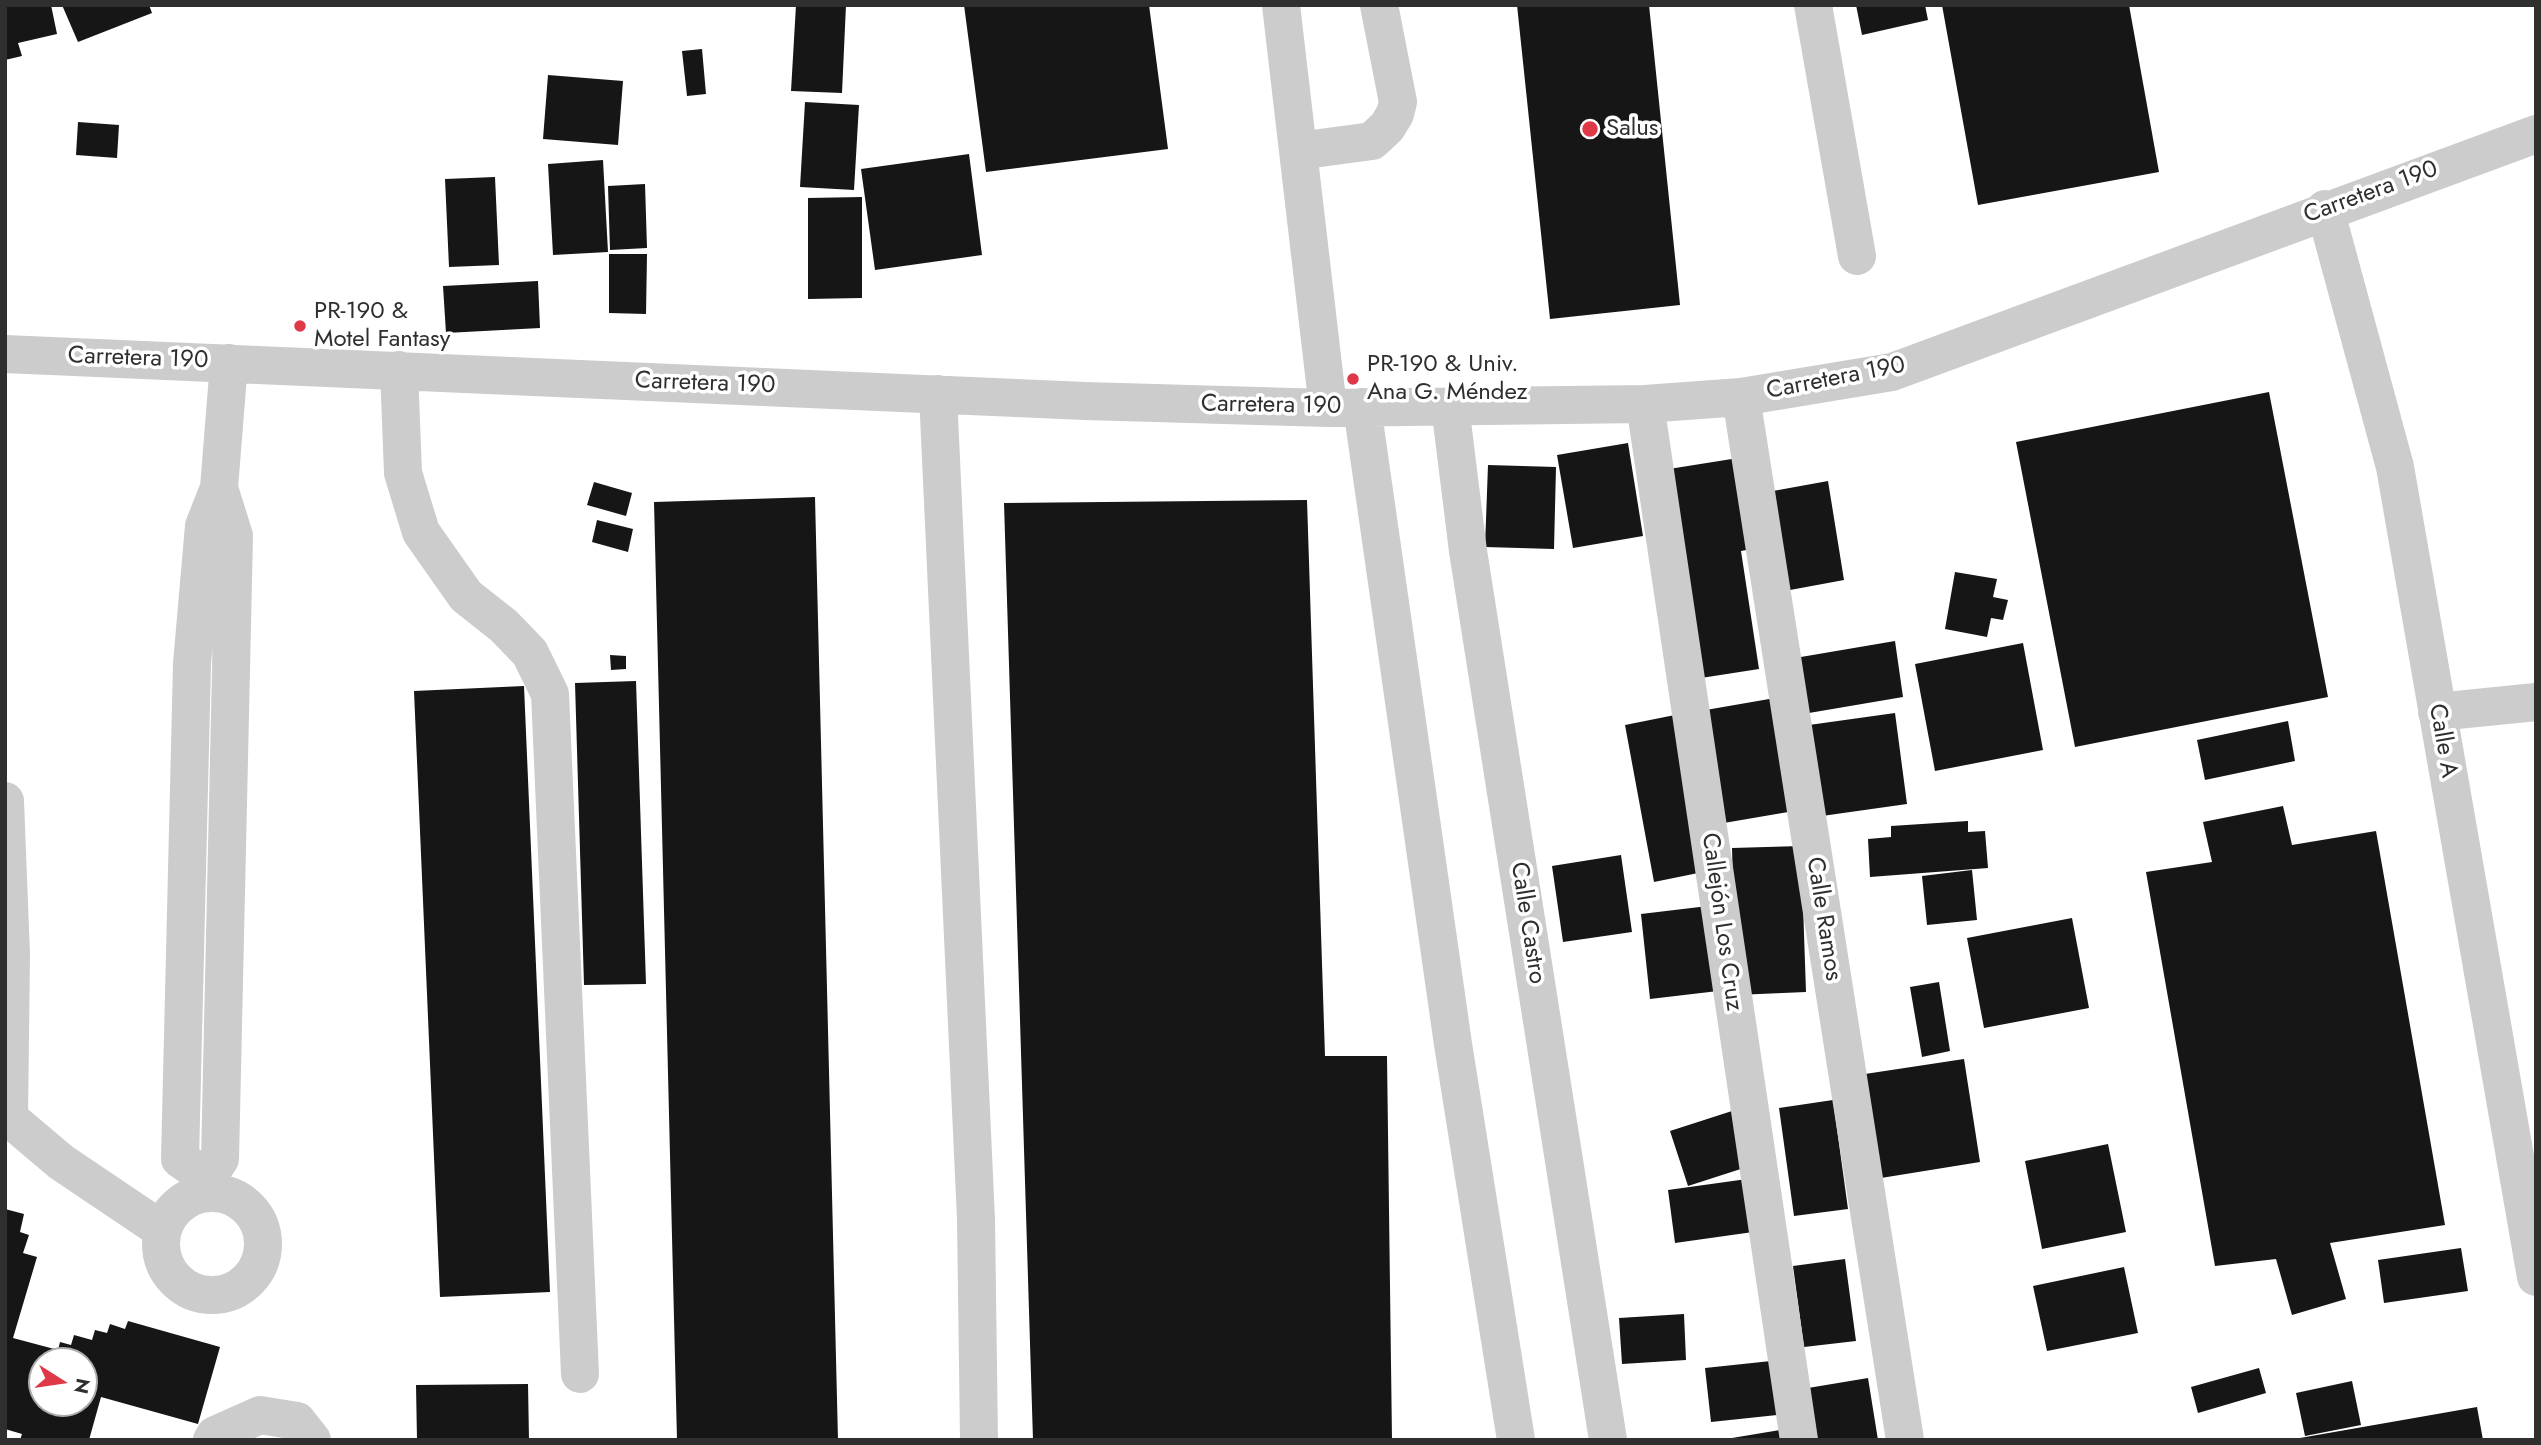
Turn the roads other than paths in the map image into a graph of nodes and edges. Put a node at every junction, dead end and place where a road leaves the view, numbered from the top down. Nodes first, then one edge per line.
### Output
1 (1281, 5) edge
2 (1379, 5) edge
3 (1813, 5) edge
4 (2536, 134) edge
5 (1298, 151) junction
6 (2325, 209) junction
7 (1857, 256) dead end
8 (5, 354) edge
9 (229, 363) junction
10 (398, 370) junction
11 (938, 394) junction
12 (1741, 397) junction
13 (1645, 404) junction
14 (1450, 406) junction
15 (1345, 407) junction
16 (2536, 702) edge
17 (2437, 712) junction
18 (5, 801) edge
19 (207, 1185) junction
20 (162, 1230) junction
21 (2536, 1277) edge
22 (580, 1374) dead end
23 (212, 1440) edge
24 (312, 1440) edge
25 (979, 1440) edge
26 (1516, 1440) edge
27 (1608, 1440) edge
28 (1799, 1440) edge
29 (1905, 1440) edge

1 - 5 street
2 - 5 street
3 - 7 street
4 - 6 street, Carretera 190
5 - 15 street
6 - 12 street, Carretera 190
6 - 17 street, Calle A
8 - 9 street, Carretera 190
9 - 10 street, Carretera 190
9 - 19 street
10 - 11 street, Carretera 190
10 - 22 street
11 - 15 street, Carretera 190
11 - 25 street
12 - 13 street, Carretera 190
12 - 29 street, Calle Ramos
13 - 14 street, Carretera 190
13 - 28 street, Callejón Los Cruz
14 - 15 street, Carretera 190
14 - 27 street, Calle Castro
15 - 26 street
16 - 17 street
17 - 21 street, Calle A
18 - 20 street
19 - 20 street
19 - 20 street
23 - 24 street

